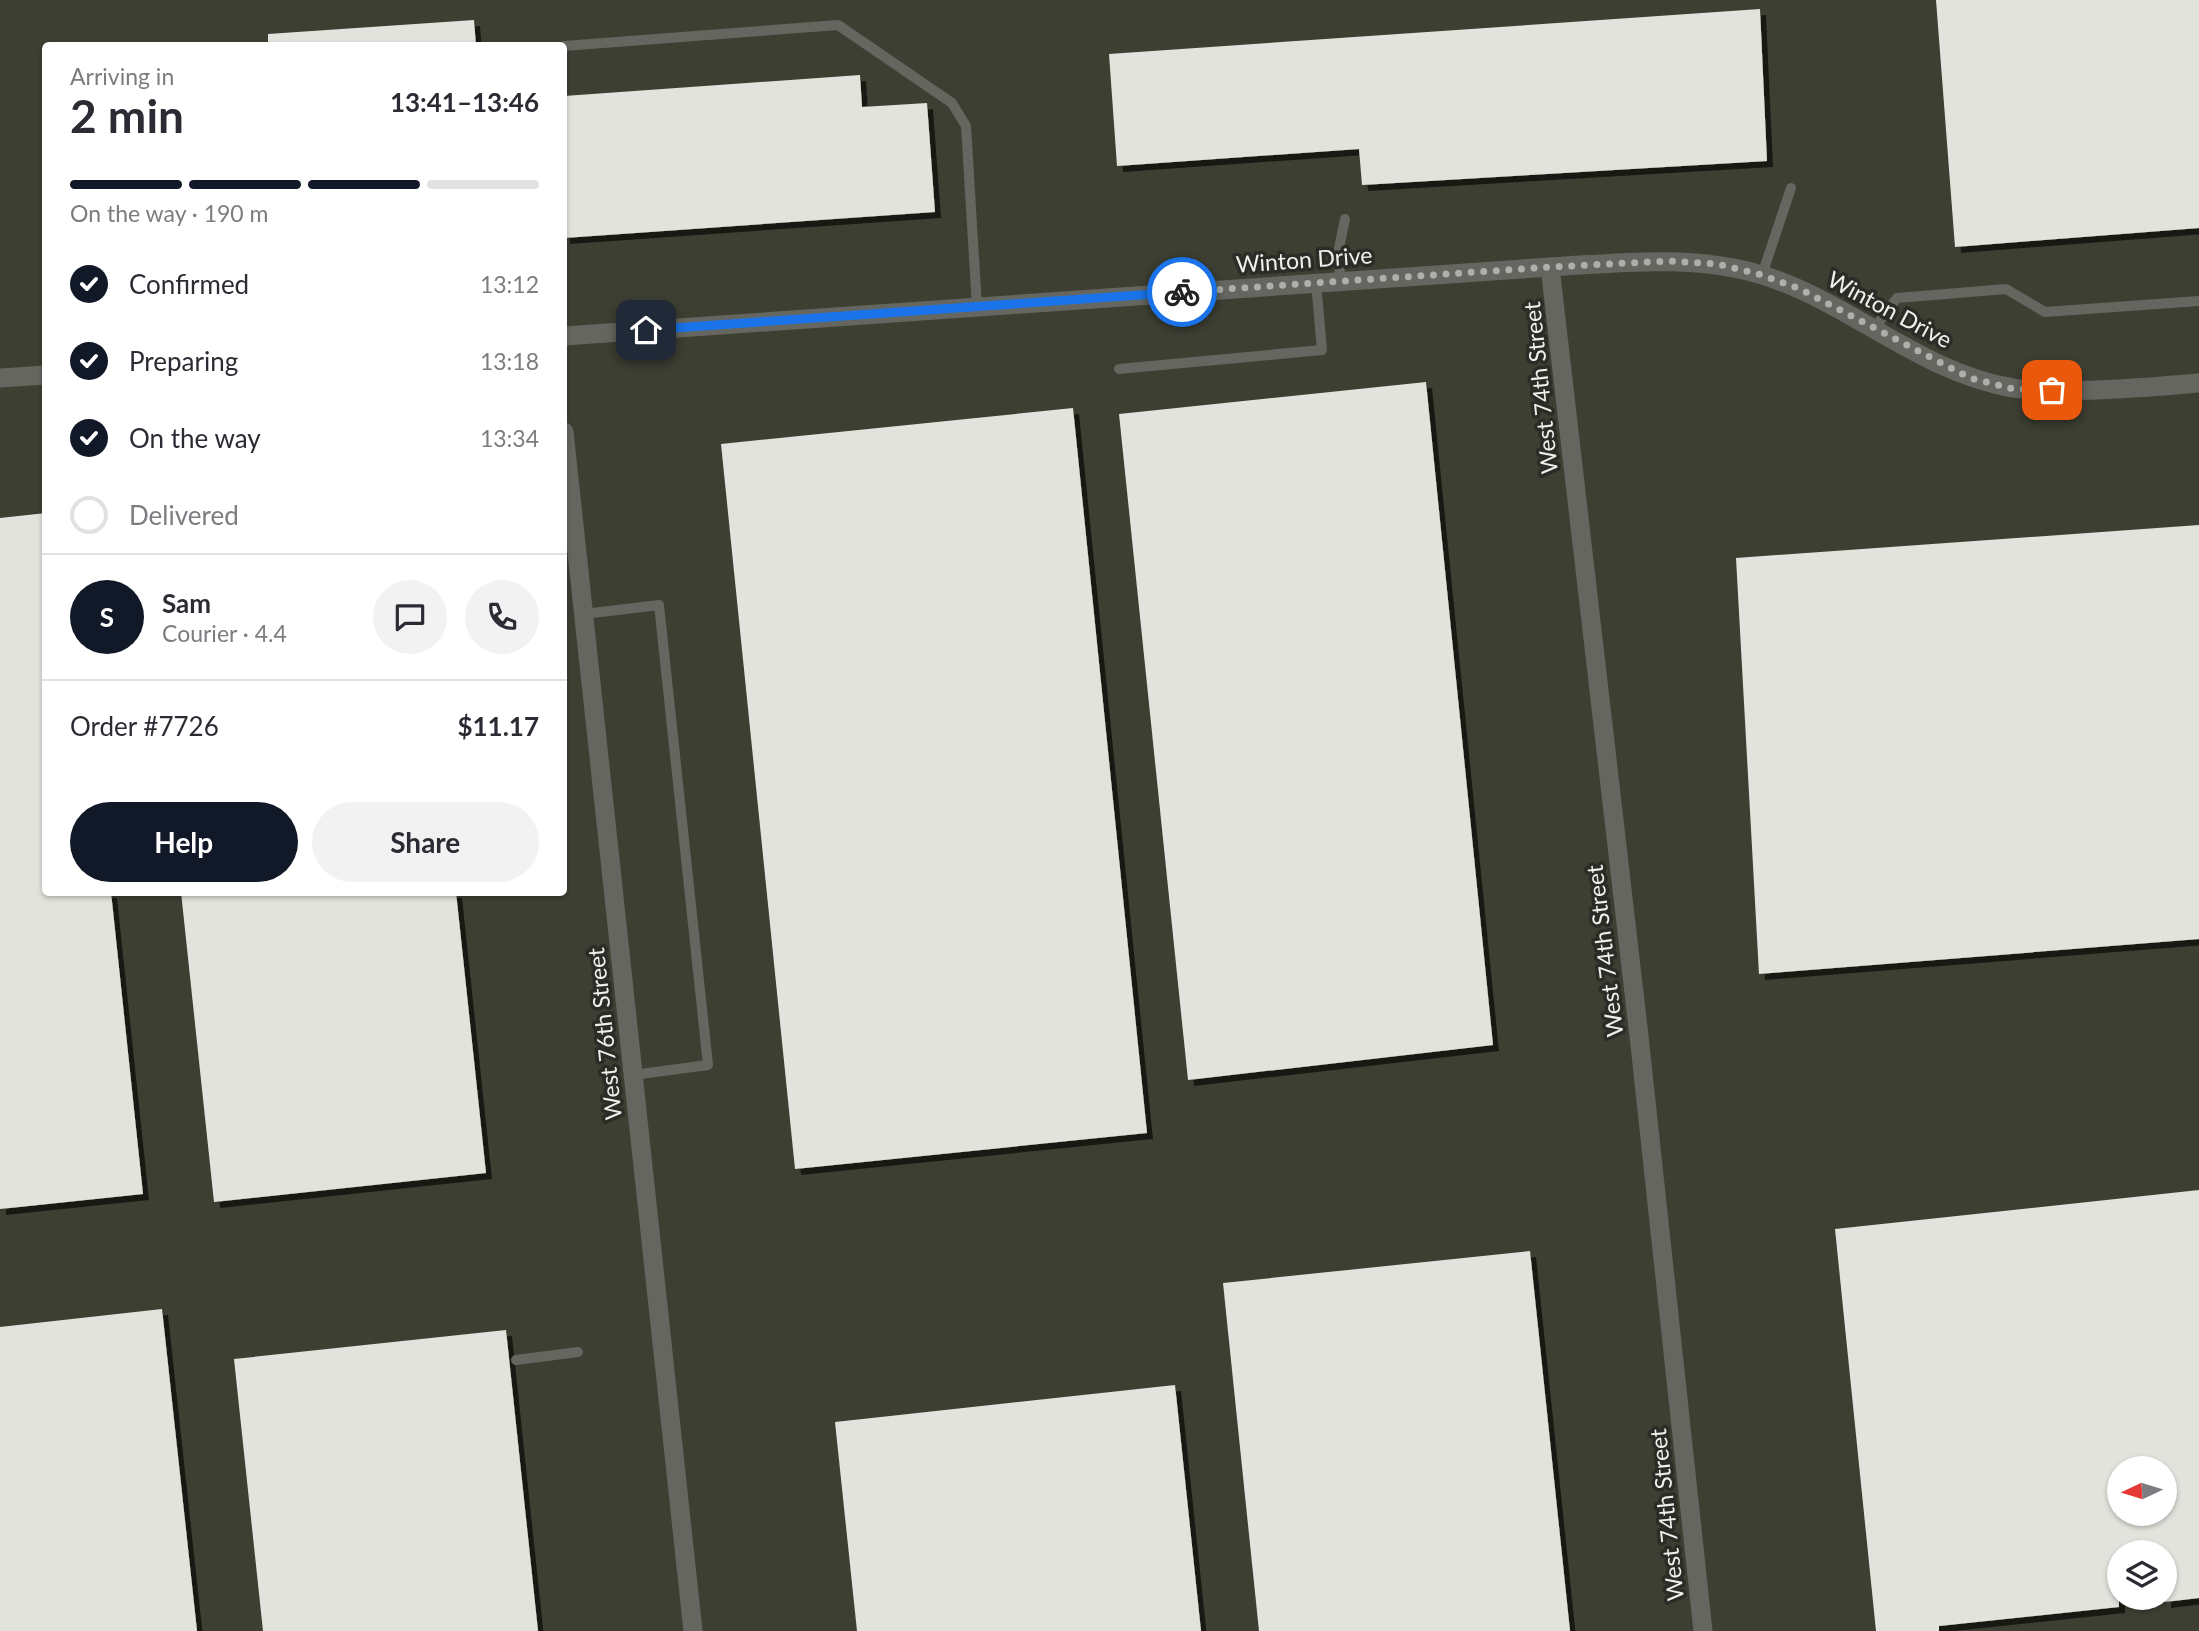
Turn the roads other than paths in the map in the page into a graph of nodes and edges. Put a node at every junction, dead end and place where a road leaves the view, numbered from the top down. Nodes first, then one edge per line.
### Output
1 (567, 46) edge
2 (1791, 188) dead end
3 (1345, 219) dead end
4 (1550, 267) junction
5 (1762, 275) junction
6 (1340, 281) junction
7 (1316, 283) junction
8 (2199, 301) edge
9 (977, 307) junction
10 (1874, 329) junction
11 (567, 336) edge
12 (1119, 369) dead end
13 (42, 375) edge
14 (0, 378) edge
15 (2199, 383) edge
16 (567, 459) edge
17 (584, 614) junction
18 (633, 1074) junction
19 (578, 1352) dead end
20 (516, 1360) dead end
21 (693, 1631) edge
22 (1703, 1631) edge

1 - 9 lane
2 - 5 lane
3 - 6 lane
4 - 5 street, Winton Drive
4 - 6 street, Winton Drive
4 - 22 street, West 74th Street
5 - 10 street, Winton Drive
6 - 7 street, Winton Drive
7 - 9 street, Winton Drive
7 - 12 lane
8 - 10 lane
9 - 11 street, Winton Drive
10 - 15 street, Winton Drive
13 - 14 street
16 - 17 street, West 76th Street
17 - 18 street, West 76th Street
17 - 18 lane
18 - 21 street, West 76th Street
19 - 20 lane

